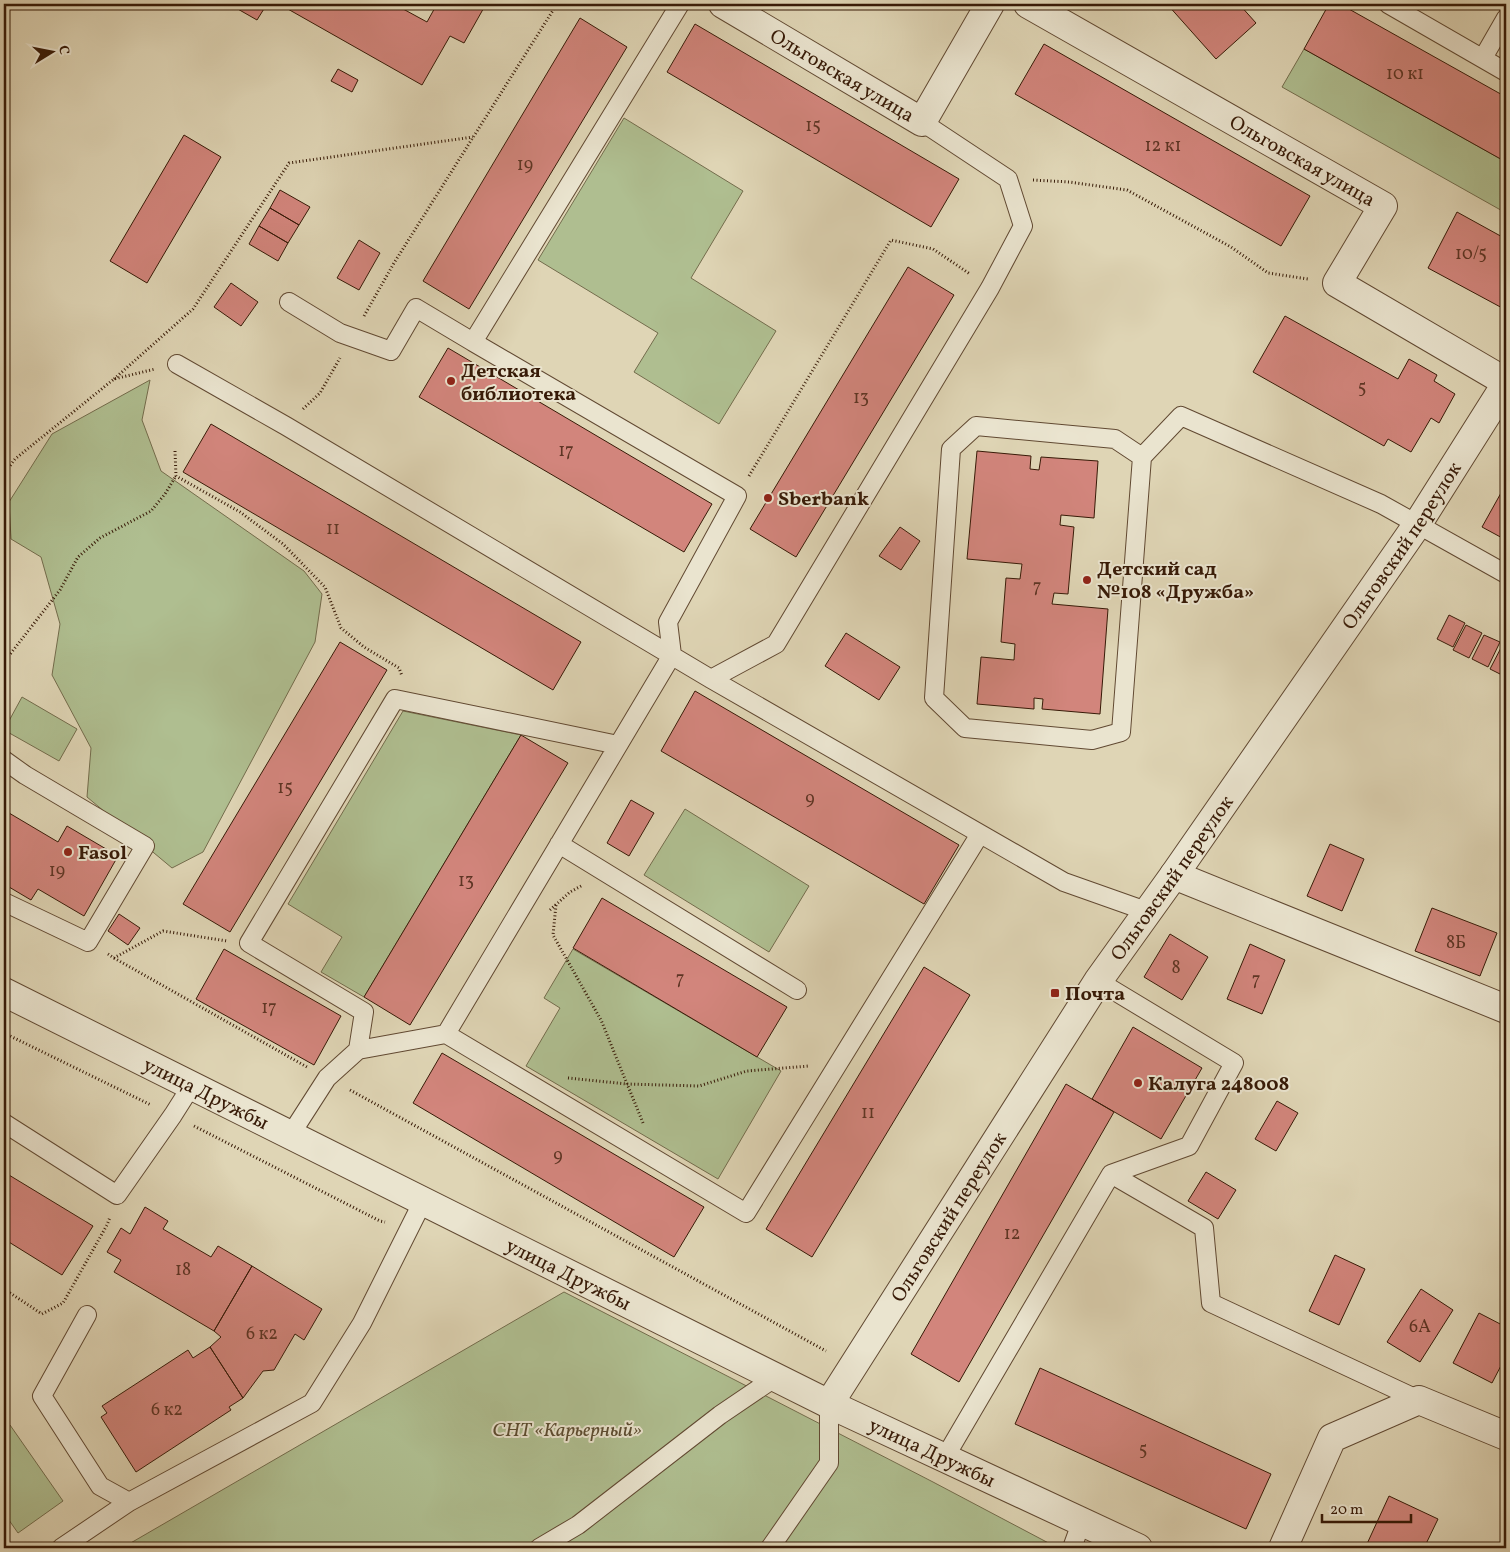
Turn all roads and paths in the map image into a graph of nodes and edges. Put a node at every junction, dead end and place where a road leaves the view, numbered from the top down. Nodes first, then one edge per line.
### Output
1 (557, 4) edge
2 (680, 4) edge
3 (722, 4) edge
4 (990, 4) edge
5 (1028, 4) edge
6 (1388, 4) edge
7 (1506, 18) edge
8 (1483, 58) junction
9 (1506, 72) edge
10 (922, 122) junction
11 (474, 137) junction
12 (1008, 179) junction
13 (1337, 283) junction
14 (990, 288) junction
15 (289, 302) dead end
16 (351, 337) junction
17 (473, 342) junction
18 (177, 364) joint
19 (114, 379) junction
20 (1506, 383) edge
21 (286, 426) junction
22 (175, 452) dead end
23 (1142, 457) junction
24 (4, 474) edge
25 (176, 476) junction
26 (737, 496) junction
27 (1417, 525) junction
28 (1506, 574) edge
29 (672, 655) junction
30 (4, 662) edge
31 (711, 679) junction
32 (395, 700) junction
33 (618, 744) junction
34 (4, 760) edge
35 (980, 834) junction
36 (559, 844) junction
37 (605, 872) junction
38 (1174, 875) junction
39 (4, 902) edge
40 (556, 904) junction
41 (549, 910) dead end
42 (1146, 911) junction
43 (88, 942) junction
44 (249, 943) junction
45 (114, 958) junction
46 (1098, 981) junction
47 (797, 990) dead end
48 (4, 992) edge
49 (1506, 1009) edge
50 (446, 1034) junction
51 (358, 1050) junction
52 (838, 1064) junction
53 (327, 1078) junction
54 (564, 1078) dead end
55 (627, 1084) junction
56 (192, 1085) junction
57 (4, 1123) edge
58 (291, 1134) junction
59 (659, 1160) junction
60 (1110, 1174) junction
61 (117, 1195) junction
62 (423, 1201) junction
63 (4, 1289) edge
64 (87, 1315) dead end
65 (826, 1351) dead end
66 (776, 1377) junction
67 (1420, 1400) junction
68 (829, 1404) junction
69 (1506, 1436) edge
70 (944, 1459) junction
71 (129, 1502) junction
72 (1081, 1522) junction
73 (60, 1548) edge
74 (539, 1548) edge
75 (770, 1548) edge
76 (1072, 1548) edge
77 (1138, 1548) edge
78 (1283, 1548) edge

1 - 11 path
2 - 17 lane
3 - 10 street, Ольговская улица
4 - 10 street, Ольговская улица
5 - 13 street, Ольговская улица
6 - 8 lane
7 - 8 lane
8 - 9 lane
10 - 12 lane
11 - 16 path
11 - 19 path
12 - 13 path
12 - 14 lane
13 - 20 street
14 - 26 path
14 - 31 lane
15 - 16 lane
16 - 17 lane
16 - 21 path
17 - 26 lane
18 - 19 path
18 - 21 lane
19 - 24 path
20 - 27 street, Ольговский переулок
21 - 29 lane
22 - 25 path
23 - 23 lane
23 - 27 lane
25 - 30 path
25 - 32 path
26 - 29 lane
27 - 28 lane
27 - 38 street, Ольговский переулок
29 - 31 lane
29 - 33 lane
31 - 35 lane
32 - 33 lane
32 - 44 lane
33 - 36 lane
34 - 43 lane
35 - 42 lane
35 - 52 lane
36 - 37 lane
36 - 50 lane
37 - 40 path
37 - 47 lane
38 - 42 street, Ольговский переулок
38 - 49 street
39 - 43 lane
40 - 41 path
40 - 55 path
42 - 46 street, Ольговский переулок
43 - 45 path
44 - 45 path
44 - 51 lane
45 - 53 path
46 - 60 lane
46 - 68 street, Ольговский переулок
48 - 56 street, улица Дружбы
50 - 51 lane
50 - 59 lane
51 - 53 lane
52 - 55 path
52 - 59 lane
53 - 58 lane
53 - 65 path
54 - 55 path
55 - 59 path
56 - 58 street, улица Дружбы
56 - 61 lane
57 - 61 lane
58 - 62 street, улица Дружбы
60 - 67 lane
60 - 70 lane
61 - 63 path
62 - 66 street, улица Дружбы
62 - 71 lane
64 - 71 lane
66 - 68 street, улица Дружбы
66 - 74 lane
67 - 69 street
67 - 78 street
68 - 70 street, улица Дружбы
68 - 75 lane
70 - 72 street, улица Дружбы
71 - 73 lane
72 - 76 lane
72 - 77 street, улица Дружбы

